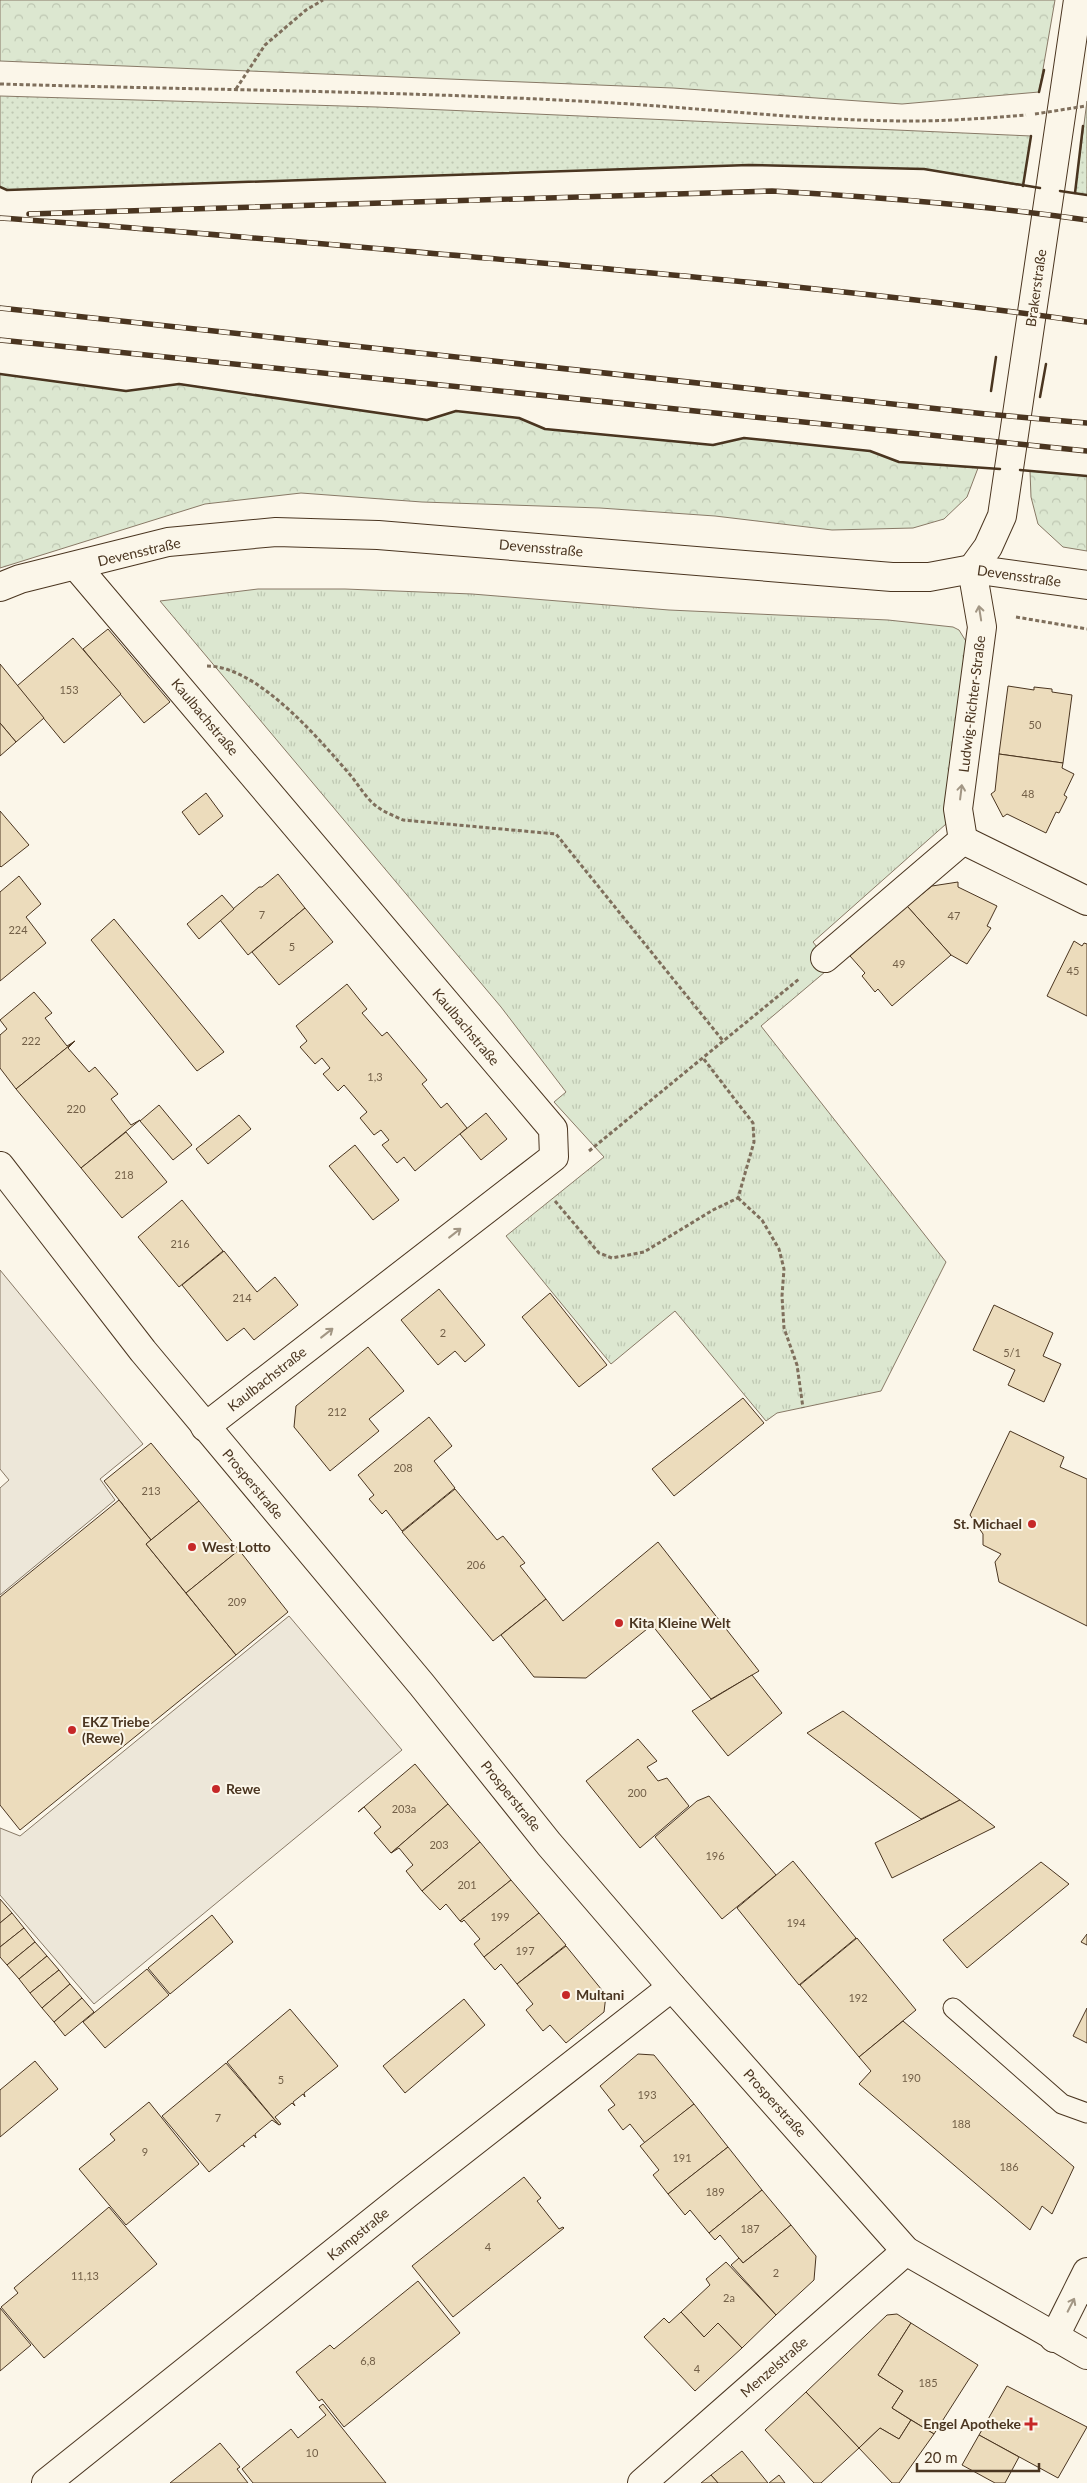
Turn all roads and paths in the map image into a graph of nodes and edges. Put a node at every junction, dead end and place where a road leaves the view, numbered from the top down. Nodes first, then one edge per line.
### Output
1 (322, 0) edge
2 (1078, 0) edge
3 (0, 84) edge
4 (236, 90) junction
5 (1086, 106) edge
6 (77, 566) junction
7 (972, 569) junction
8 (1087, 585) edge
9 (0, 588) edge
10 (980, 612) junction
11 (1087, 629) edge
12 (161, 666) junction
13 (963, 840) junction
14 (1087, 901) edge
15 (825, 958) joint
16 (724, 1042) junction
17 (703, 1058) junction
18 (543, 1165) junction
19 (0, 1166) edge
20 (738, 1198) junction
21 (803, 1408) dead end
22 (205, 1427) junction
23 (672, 1987) junction
24 (953, 2008) dead end
25 (1087, 2113) edge
26 (906, 2251) junction
27 (1087, 2272) edge
28 (1054, 2338) junction
29 (1087, 2355) edge
30 (46, 2483) edge
31 (642, 2483) edge

1 - 4 path
2 - 7 street, Brakerstraße
3 - 4 path
4 - 5 path, bridge
6 - 7 street, Devensstraße
6 - 9 street, Devensstraße
6 - 12 street, Kaulbachstraße
7 - 8 street, Devensstraße
7 - 10 street, Ludwig-Richter-Straße
10 - 11 path
13 -> 10 street, Ludwig-Richter-Straße
12 - 16 path
12 - 18 street, Kaulbachstraße
13 - 14 street
13 - 15 street
15 - 16 path
16 - 17 path
17 - 18 path
17 - 20 path
18 - 20 path
22 -> 18 street, Kaulbachstraße
19 - 22 street, Prosperstraße
20 - 21 path
22 - 23 street, Prosperstraße
23 - 26 street, Prosperstraße
23 - 30 street, Kampstraße
24 - 25 lane
26 - 28 street, Prosperstraße
26 - 31 street, Menzelstraße
28 -> 27 street
28 - 29 street, Prosperstraße

